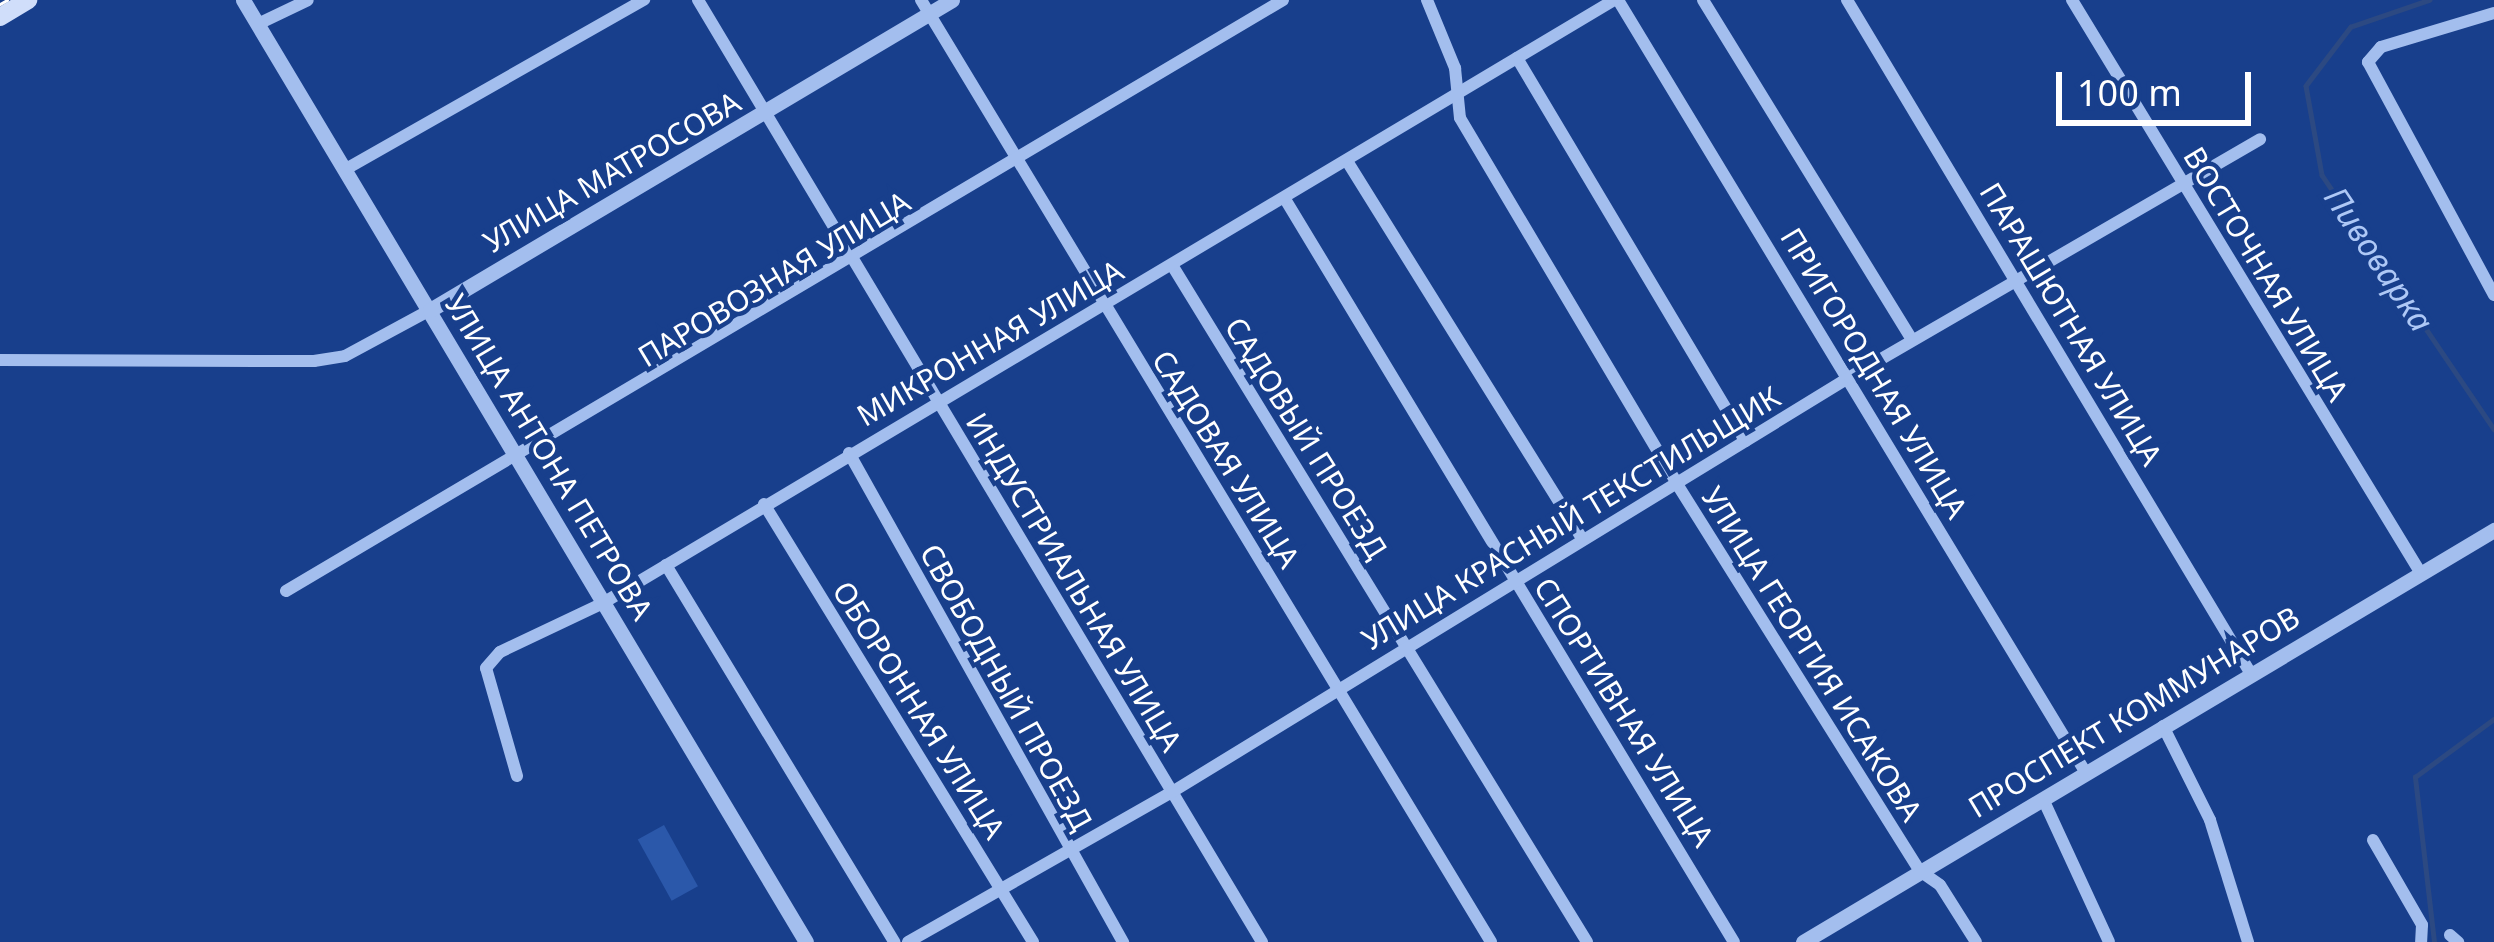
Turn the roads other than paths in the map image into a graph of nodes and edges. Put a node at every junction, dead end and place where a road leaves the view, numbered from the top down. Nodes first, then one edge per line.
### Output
1 (28, 0) edge
2 (243, 0) edge
3 (308, 0) edge
4 (644, 0) edge
5 (698, 0) edge
6 (952, 0) edge
7 (1283, 0) edge
8 (1427, 0) edge
9 (1616, 0) edge
10 (1703, 0) edge
11 (1847, 0) edge
12 (2072, 0) edge
13 (925, 7) edge
14 (2494, 13) edge
15 (0, 17) edge
16 (258, 24) junction
17 (1516, 58) junction
18 (1456, 93) junction
19 (765, 112) junction
20 (2260, 139) dead end
21 (1347, 161) junction
22 (1015, 162) junction
23 (346, 169) junction
24 (2180, 181) junction
25 (1285, 199) junction
26 (852, 262) junction
27 (1172, 266) junction
28 (2016, 278) junction
29 (2494, 295) edge
30 (1103, 305) junction
31 (430, 310) junction
32 (1912, 340) junction
33 (0, 360) edge
34 (1850, 377) junction
35 (938, 401) junction
36 (1745, 441) junction
37 (849, 453) junction
38 (519, 459) junction
39 (1676, 484) junction
40 (764, 504) junction
41 (2494, 530) edge
42 (1582, 540) junction
43 (666, 565) junction
44 (2420, 572) junction
45 (1516, 581) junction
46 (286, 591) dead end
47 (604, 603) junction
48 (1405, 645) junction
49 (2251, 674) junction
50 (1338, 687) junction
51 (2163, 726) junction
52 (2086, 773) junction
53 (517, 776) dead end
54 (1172, 793) junction
55 (2043, 799) junction
56 (2373, 841) dead end
57 (1070, 851) junction
58 (1920, 871) junction
59 (1002, 889) junction
60 (806, 942) edge
61 (894, 942) edge
62 (908, 942) edge
63 (1033, 942) edge
64 (1123, 942) edge
65 (1262, 942) edge
66 (1491, 942) edge
67 (1587, 942) edge
68 (1734, 942) edge
69 (1803, 942) edge
70 (1976, 942) edge
71 (2109, 942) edge
72 (2248, 942) edge
73 (2421, 942) edge

1 - 15 main road
2 - 16 street, УЛИЦА АНТОНА ПЕТРОВА
3 - 16 street
4 - 23 street
5 - 19 street, ИНДУСТРИАЛЬНАЯ УЛИЦА
6 - 13 street, УЛИЦА МАТРОСОВА
7 - 22 street, ПАРОВОЗНАЯ УЛИЦА
8 - 18 street, УЛИЦА ГЕОРГИЯ ИСАКОВА
9 - 17 street, МИКРОННАЯ УЛИЦА
9 - 34 street, ПРИГОРОДНАЯ УЛИЦА
10 - 32 street
11 - 28 street, ПАРАШЮТНАЯ УЛИЦА
12 - 24 street, ВОСТОЧНАЯ УЛИЦА
13 - 19 street, УЛИЦА МАТРОСОВА
13 - 22 street, САДОВАЯ УЛИЦА
14 - 29 street
16 - 23 street, УЛИЦА АНТОНА ПЕТРОВА
17 - 18 street, МИКРОННАЯ УЛИЦА
17 - 36 street
18 - 21 street, МИКРОННАЯ УЛИЦА
18 - 39 street, УЛИЦА ГЕОРГИЯ ИСАКОВА
19 - 26 street, ИНДУСТРИАЛЬНАЯ УЛИЦА
19 - 31 street, УЛИЦА МАТРОСОВА
20 - 24 street, УЛИЦА КРАСНЫЙ ТЕКСТИЛЬЩИК
21 - 25 street, МИКРОННАЯ УЛИЦА
21 - 42 street
22 - 26 street, ПАРОВОЗНАЯ УЛИЦА
22 - 30 street, САДОВАЯ УЛИЦА
23 - 31 street, УЛИЦА АНТОНА ПЕТРОВА
24 - 28 street, УЛИЦА КРАСНЫЙ ТЕКСТИЛЬЩИК
24 - 44 street, ВОСТОЧНАЯ УЛИЦА
25 - 27 street, МИКРОННАЯ УЛИЦА
25 - 45 street, СПОРТИВНАЯ УЛИЦА
26 - 35 street, ИНДУСТРИАЛЬНАЯ УЛИЦА
26 - 38 street, ПАРОВОЗНАЯ УЛИЦА
27 - 30 street, МИКРОННАЯ УЛИЦА
27 - 48 street, САДОВЫЙ ПРОЕЗД
28 - 32 street, УЛИЦА КРАСНЫЙ ТЕКСТИЛЬЩИК
28 - 49 street, ПАРАШЮТНАЯ УЛИЦА
30 - 35 street, МИКРОННАЯ УЛИЦА
30 - 50 street, САДОВАЯ УЛИЦА
31 - 33 street, УЛИЦА МАТРОСОВА
31 - 38 street, УЛИЦА АНТОНА ПЕТРОВА
32 - 34 street, УЛИЦА КРАСНЫЙ ТЕКСТИЛЬЩИК
34 - 36 street, УЛИЦА КРАСНЫЙ ТЕКСТИЛЬЩИК
34 - 52 street, ПРИГОРОДНАЯ УЛИЦА
35 - 37 street, МИКРОННАЯ УЛИЦА
35 - 54 street, ИНДУСТРИАЛЬНАЯ УЛИЦА
36 - 39 street, УЛИЦА КРАСНЫЙ ТЕКСТИЛЬЩИК
37 - 40 street, МИКРОННАЯ УЛИЦА
37 - 57 street, СВОБОДНЫЙ ПРОЕЗД
38 - 46 street, ПАРОВОЗНАЯ УЛИЦА
38 - 47 street, УЛИЦА АНТОНА ПЕТРОВА
39 - 42 street, УЛИЦА КРАСНЫЙ ТЕКСТИЛЬЩИК
39 - 58 street, УЛИЦА ГЕОРГИЯ ИСАКОВА
40 - 43 street, МИКРОННАЯ УЛИЦА
40 - 59 street, ОБОРОННАЯ УЛИЦА
41 - 44 street, ПРОСПЕКТ КОММУНАРОВ
42 - 45 street, УЛИЦА КРАСНЫЙ ТЕКСТИЛЬЩИК
43 - 47 street, МИКРОННАЯ УЛИЦА
43 - 61 street
44 - 49 street, ПРОСПЕКТ КОММУНАРОВ
45 - 48 street, УЛИЦА КРАСНЫЙ ТЕКСТИЛЬЩИК
45 - 68 street, СПОРТИВНАЯ УЛИЦА
47 - 53 street, МИКРОННАЯ УЛИЦА
47 - 60 street, УЛИЦА АНТОНА ПЕТРОВА
48 - 50 street, УЛИЦА КРАСНЫЙ ТЕКСТИЛЬЩИК
48 - 67 street, САДОВЫЙ ПРОЕЗД
49 - 51 street, ПРОСПЕКТ КОММУНАРОВ
50 - 54 street, УЛИЦА КРАСНЫЙ ТЕКСТИЛЬЩИК
50 - 66 street, САДОВАЯ УЛИЦА
51 - 52 street, ПРОСПЕКТ КОММУНАРОВ
51 - 72 street
52 - 55 street, ПРОСПЕКТ КОММУНАРОВ
54 - 57 street, УЛИЦА КРАСНЫЙ ТЕКСТИЛЬЩИК
54 - 65 street, ИНДУСТРИАЛЬНАЯ УЛИЦА
55 - 58 street, ПРОСПЕКТ КОММУНАРОВ
55 - 71 street
56 - 73 street
57 - 59 street, УЛИЦА КРАСНЫЙ ТЕКСТИЛЬЩИК
57 - 64 street, СВОБОДНЫЙ ПРОЕЗД
58 - 69 street, ПРОСПЕКТ КОММУНАРОВ
58 - 70 street, УЛИЦА ГЕОРГИЯ ИСАКОВА
59 - 62 street, УЛИЦА КРАСНЫЙ ТЕКСТИЛЬЩИК
59 - 63 street, ОБОРОННАЯ УЛИЦА

